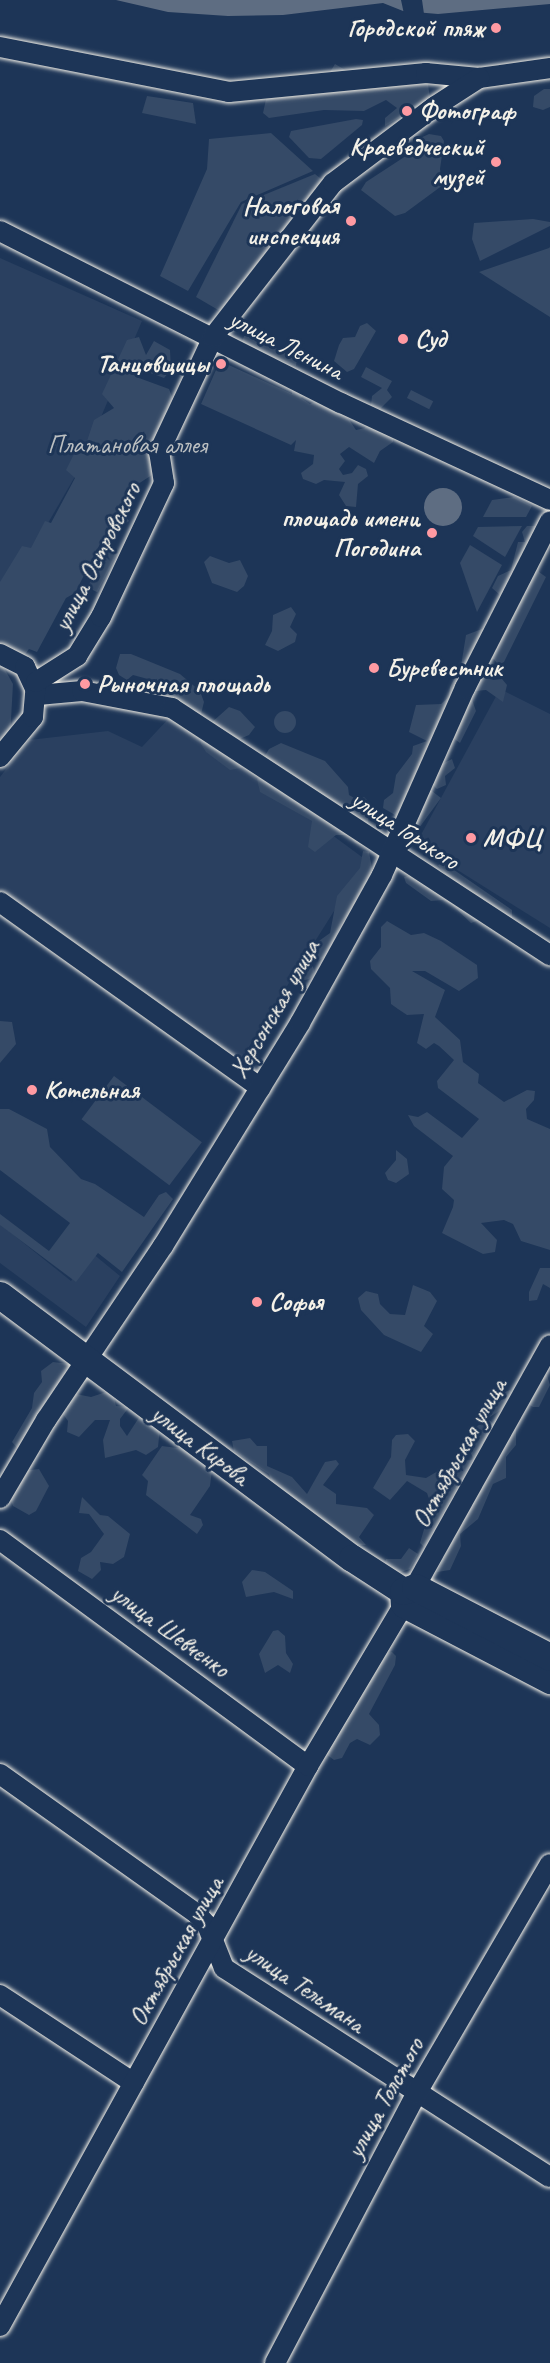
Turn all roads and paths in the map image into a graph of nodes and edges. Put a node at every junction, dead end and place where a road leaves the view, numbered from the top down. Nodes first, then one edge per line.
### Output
1 (0, 47) edge
2 (550, 68) edge
3 (479, 78) junction
4 (0, 231) edge
5 (213, 337) junction
6 (550, 500) edge
7 (550, 521) edge
8 (0, 654) edge
9 (34, 688) junction
10 (0, 757) edge
11 (394, 849) junction
12 (0, 902) edge
13 (550, 955) edge
14 (261, 1088) junction
15 (0, 1295) edge
16 (550, 1345) edge
17 (88, 1361) junction
18 (0, 1498) edge
19 (0, 1540) edge
20 (407, 1594) junction
21 (550, 1657) edge
22 (550, 1680) edge
23 (308, 1766) junction
24 (0, 1774) edge
25 (550, 1864) edge
26 (212, 1940) junction
27 (0, 1995) edge
28 (134, 2083) junction
29 (416, 2094) junction
30 (550, 2177) edge
31 (0, 2326) edge
32 (275, 2363) edge

1 - 3 street
2 - 3 street
3 - 5 street, улица Островского
4 - 5 street, улица Ленина
5 - 6 street, улица Ленина
5 - 9 street, улица Островского
7 - 11 street, Херсонская улица
8 - 9 street
9 - 10 street
9 - 11 street, улица Горького
11 - 13 street, улица Горького
11 - 14 street, Херсонская улица
12 - 14 street
14 - 17 street, Херсонская улица
15 - 17 main road, улица Кирова
16 - 20 street, Октябрьская улица
17 - 18 street, Херсонская улица
17 - 20 main road, улица Кирова
19 - 23 street, улица Шевченко
20 - 21 main road, улица Кирова
20 - 22 main road, улица Кирова
20 - 23 street, Октябрьская улица
23 - 26 street, Октябрьская улица
24 - 26 street, улица Тельмана
25 - 29 street, улица Толстого
26 - 28 street, Октябрьская улица
26 - 29 street, улица Тельмана
27 - 28 street
28 - 31 street, Октябрьская улица
29 - 30 street, улица Тельмана
29 - 32 street, улица Толстого

